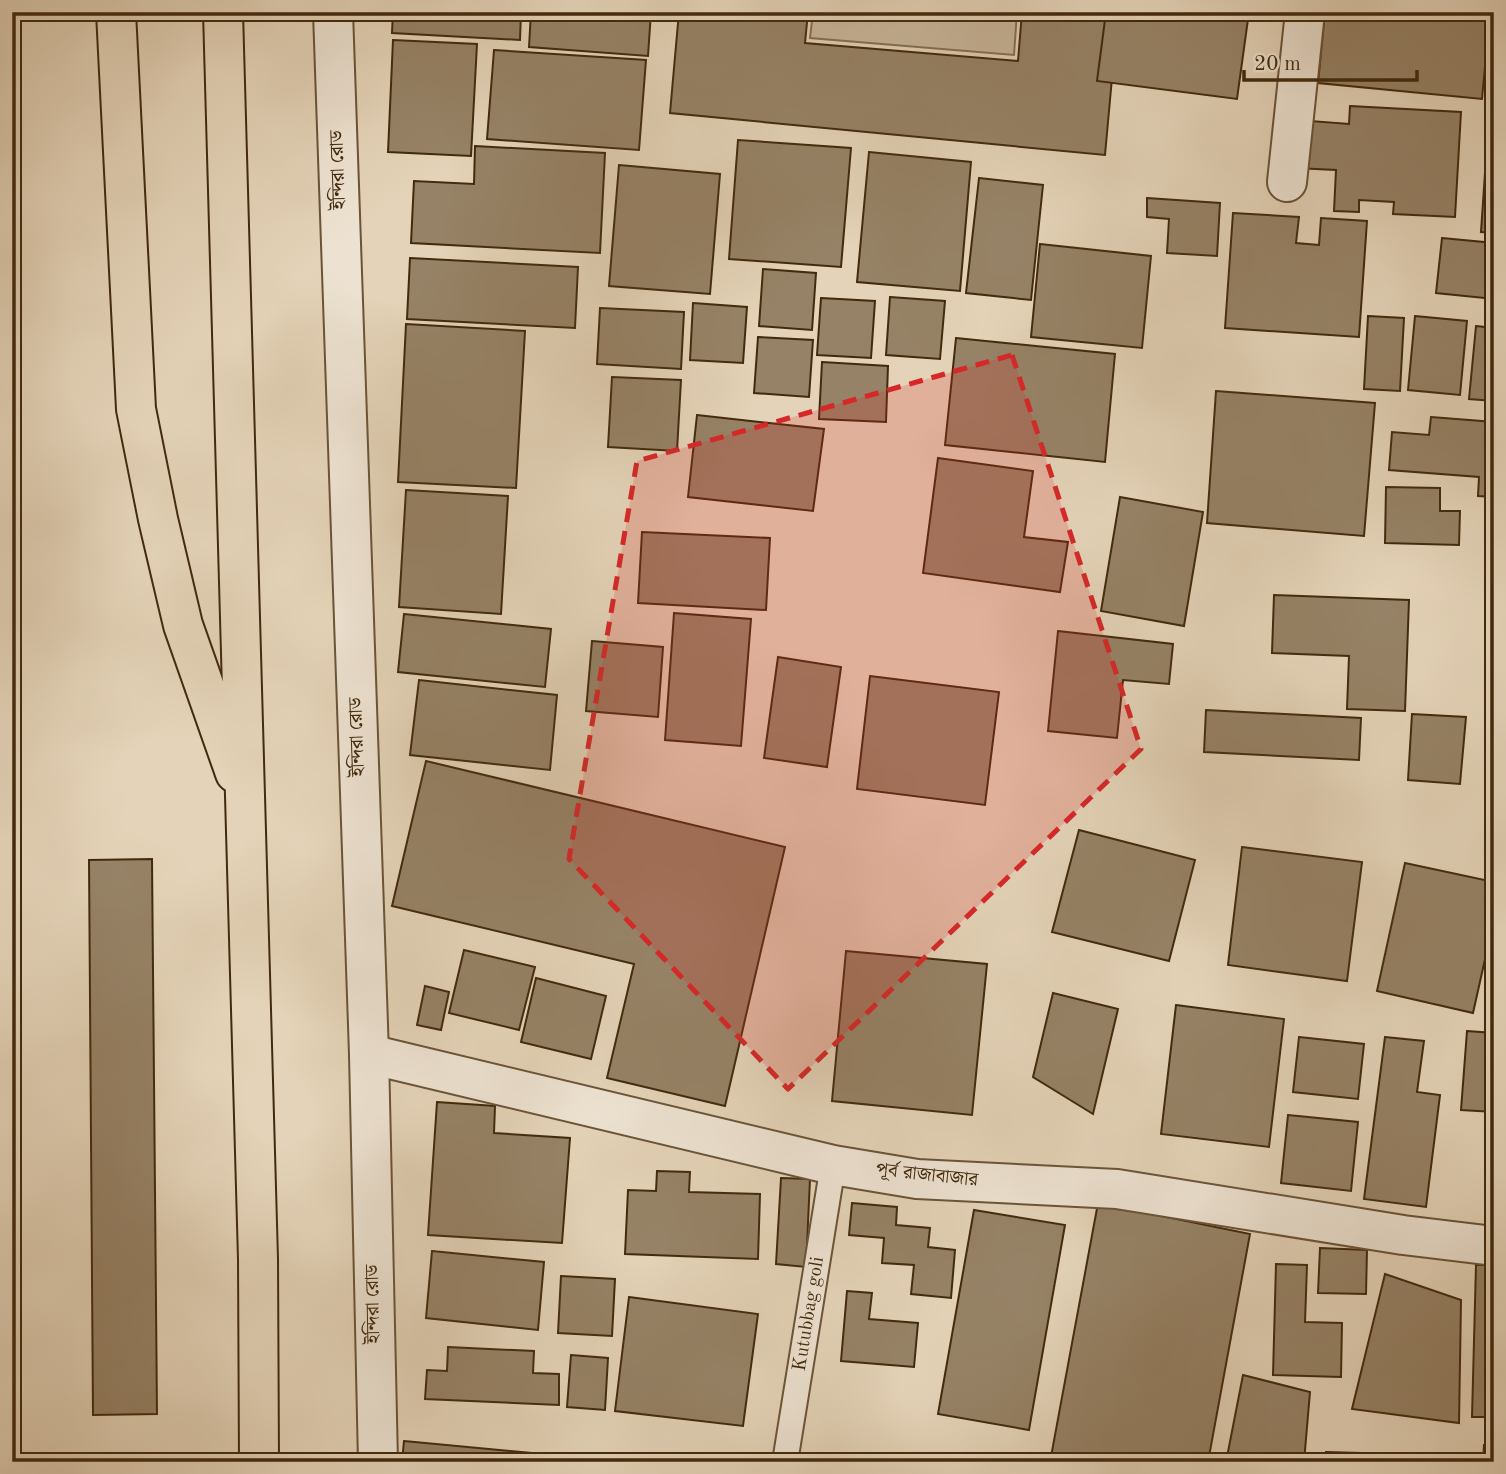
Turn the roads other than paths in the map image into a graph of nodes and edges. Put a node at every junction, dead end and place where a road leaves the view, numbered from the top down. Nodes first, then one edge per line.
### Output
1 (116, 12) edge
2 (223, 12) edge
3 (333, 12) edge
4 (1304, 12) edge
5 (1287, 182) dead end
6 (246, 807) junction
7 (369, 1054) junction
8 (833, 1165) junction
9 (1494, 1246) edge
10 (259, 1462) edge
11 (378, 1462) edge
12 (785, 1462) edge

1 - 6 highway
2 - 6 highway
3 - 7 street, ইন্দিরা রোড
4 - 5 street
6 - 10 highway
7 - 8 street, পূর্ব রাজাবাজার
7 - 11 street, ইন্দিরা রোড
8 - 9 street, পূর্ব রাজাবাজার
8 - 12 lane, Kutubbag goli

